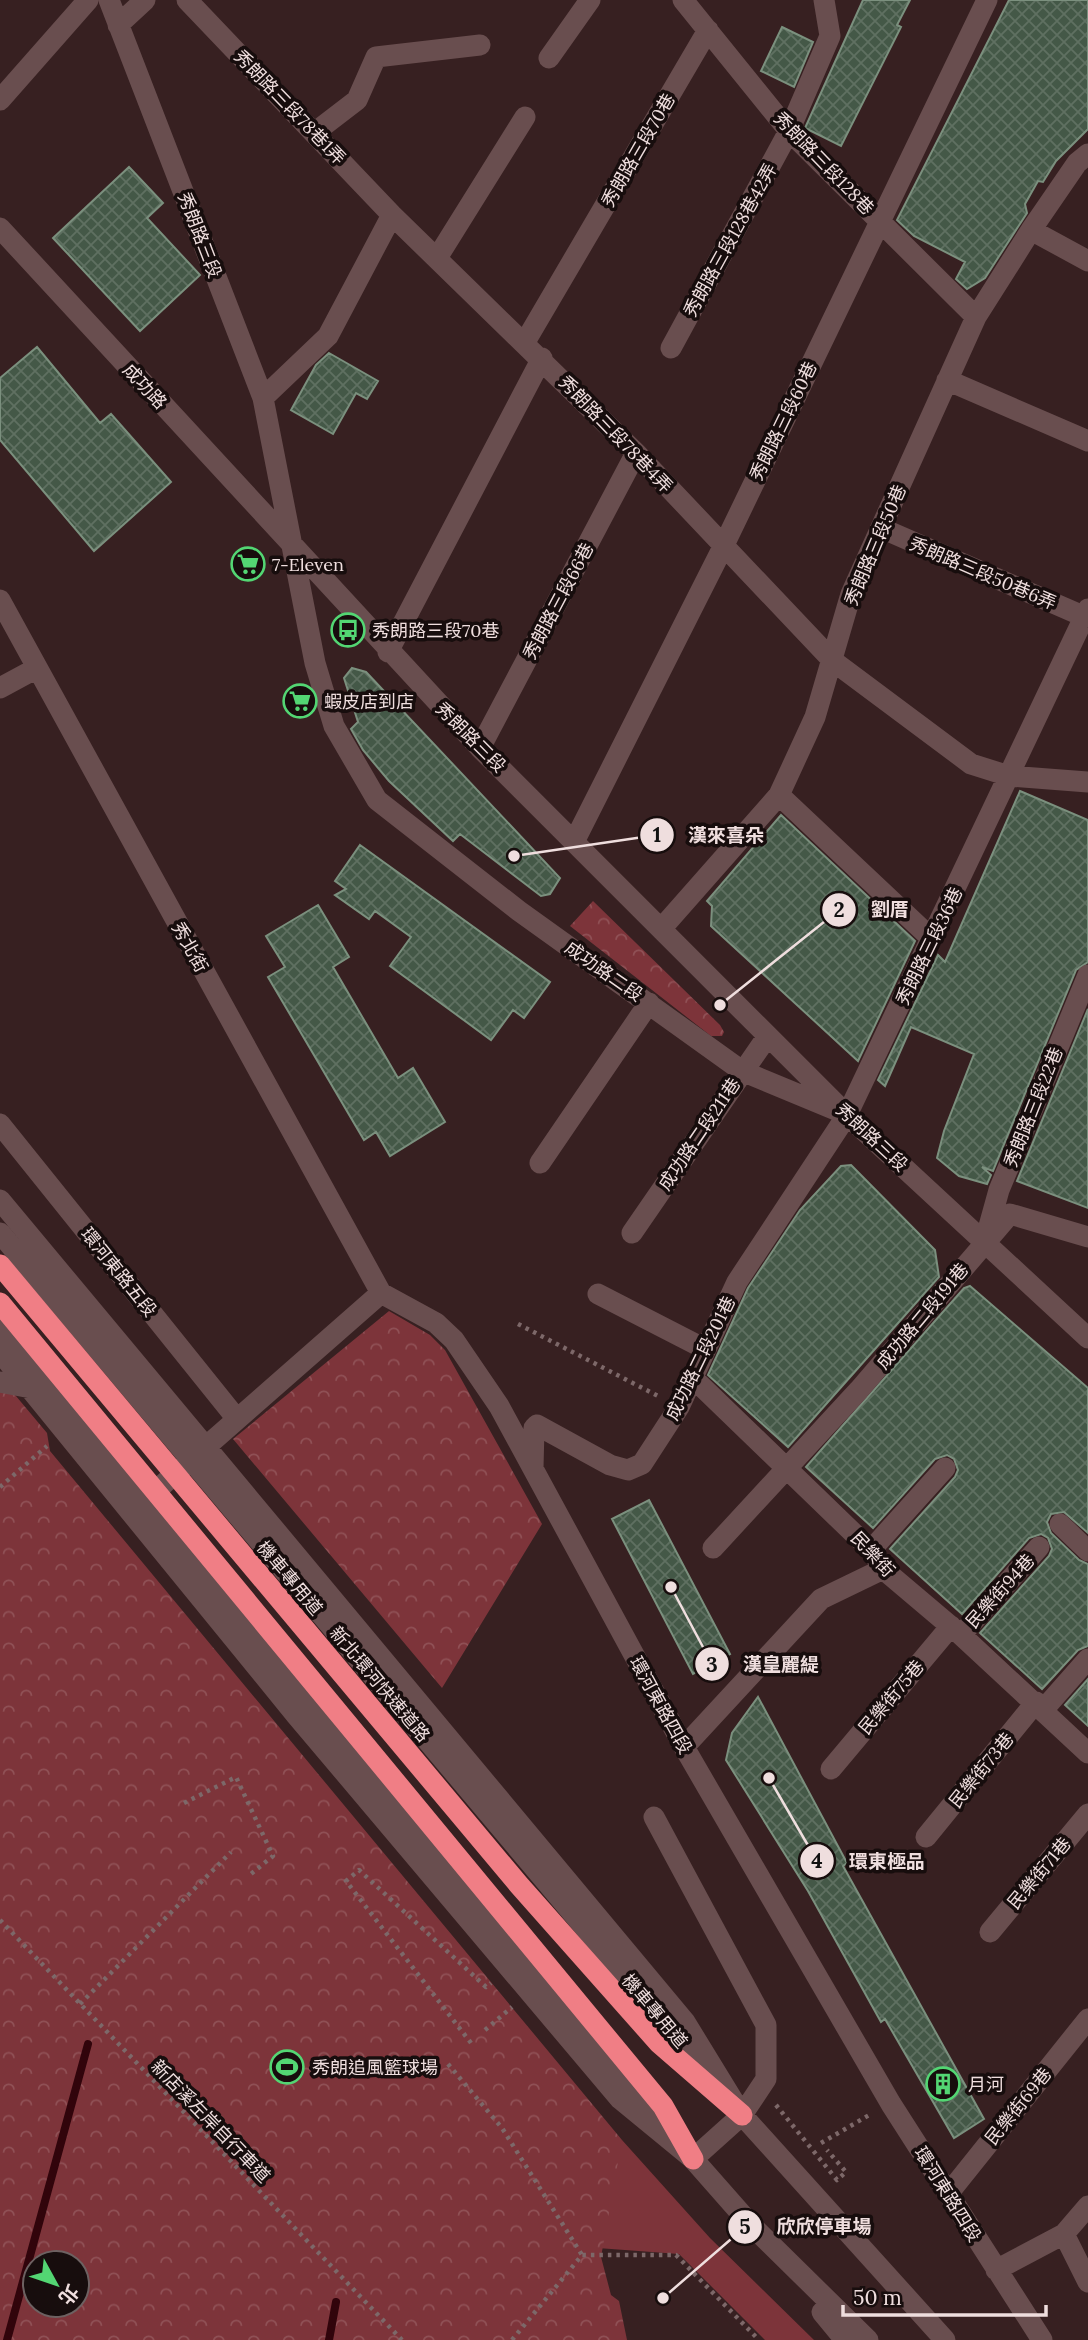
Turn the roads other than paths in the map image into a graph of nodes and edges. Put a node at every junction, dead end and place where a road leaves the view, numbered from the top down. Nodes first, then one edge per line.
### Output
1 (88, 0) edge
2 (109, 0) edge
3 (145, 0) edge
4 (187, 0) edge
5 (590, 0) edge
6 (683, 0) edge
7 (824, 0) edge
8 (987, 0) edge
9 (118, 25) junction
10 (708, 30) junction
11 (481, 45) dead end
12 (550, 58) dead end
13 (0, 100) edge
14 (525, 117) dead end
15 (789, 131) junction
16 (314, 133) junction
17 (1084, 162) edge
18 (392, 215) junction
19 (880, 221) junction
20 (0, 228) edge
21 (1031, 230) junction
22 (437, 258) junction
23 (1088, 261) edge
24 (976, 317) junction
25 (525, 342) junction
26 (671, 348) dead end
27 (542, 358) junction
28 (947, 380) junction
29 (263, 398) junction
30 (1088, 441) edge
31 (636, 453) junction
32 (881, 528) junction
33 (290, 545) junction
34 (724, 545) junction
35 (0, 600) edge
36 (1086, 613) edge
37 (1079, 650) edge
38 (388, 652) junction
39 (833, 661) junction
40 (37, 668) junction
41 (0, 688) edge
42 (480, 748) junction
43 (1009, 776) junction
44 (1088, 782) edge
45 (779, 795) junction
46 (575, 840) junction
47 (661, 929) junction
48 (932, 939) junction
49 (1088, 975) edge
50 (649, 1003) junction
51 (767, 1037) junction
52 (742, 1071) junction
53 (847, 1115) junction
54 (0, 1124) edge
55 (540, 1163) dead end
56 (0, 1200) edge
57 (0, 1233) edge
58 (632, 1233) dead end
59 (1088, 1237) edge
60 (985, 1242) junction
61 (0, 1265) edge
62 (381, 1293) junction
63 (598, 1294) dead end
64 (0, 1303) edge
65 (0, 1328) edge
66 (1088, 1338) edge
67 (705, 1349) junction
68 (0, 1352) edge
69 (694, 1379) junction
70 (0, 1382) edge
71 (31, 1388) junction
72 (237, 1419) junction
73 (190, 1460) junction
74 (945, 1468) dead end
75 (533, 1469) junction
76 (788, 1469) junction
77 (143, 1508) junction
78 (1060, 1524) dead end
79 (1039, 1547) dead end
80 (713, 1548) dead end
81 (871, 1550) junction
82 (1088, 1550) edge
83 (883, 1569) junction
84 (956, 1630) junction
85 (1088, 1658) edge
86 (1039, 1706) junction
87 (684, 1747) junction
88 (1088, 1753) edge
89 (831, 1769) dead end
90 (1088, 1814) edge
91 (654, 1817) dead end
92 (926, 1837) dead end
93 (990, 1932) dead end
94 (1088, 2019) edge
95 (742, 2115) junction
96 (694, 2159) junction
97 (948, 2194) junction
98 (1088, 2206) edge
99 (752, 2226) junction
100 (1064, 2234) junction
101 (996, 2270) junction
102 (1088, 2282) edge
103 (845, 2340) edge
104 (868, 2340) edge
105 (945, 2340) edge
106 (1042, 2340) edge

1 - 13 street
2 - 9 street, 秀朗路三段
3 - 9 street
4 - 16 street, 秀朗路三段78巷1弄
5 - 12 street
6 - 10 street, 秀朗路三段128巷
7 - 15 street, 秀朗路三段128巷42弄
8 - 19 street, 秀朗路三段60巷
9 - 29 street, 秀朗路三段
10 - 15 street, 秀朗路三段128巷
10 - 25 street, 秀朗路三段70巷
11 - 16 street
14 - 22 street
15 - 19 street, 秀朗路三段128巷
15 - 26 street, 秀朗路三段128巷42弄
16 - 18 street, 秀朗路三段78巷1弄
17 - 21 street, 秀朗路三段50巷
18 - 22 street, 秀朗路三段78巷4弄
18 - 29 street
19 - 24 street, 秀朗路三段128巷
19 - 34 street, 秀朗路三段60巷
20 - 33 street, 成功路
21 - 23 street
21 - 24 street, 秀朗路三段50巷
22 - 25 street, 秀朗路三段78巷4弄
24 - 28 street, 秀朗路三段50巷
25 - 27 street, 秀朗路三段78巷4弄
27 - 31 street, 秀朗路三段78巷4弄
27 - 38 street
28 - 30 street
28 - 32 street, 秀朗路三段50巷
29 - 33 street, 秀朗路三段
31 - 34 street, 秀朗路三段78巷4弄
31 - 42 street, 秀朗路三段66巷
32 - 36 street, 秀朗路三段50巷6弄
32 - 39 street, 秀朗路三段50巷
33 - 38 street, 秀朗路三段
33 - 50 street, 成功路二段
34 - 39 street, 秀朗路三段78巷4弄
34 - 46 street, 秀朗路三段60巷
35 - 40 street, 秀北街
36 - 37 street, 秀朗路三段36巷
37 - 43 street, 秀朗路三段36巷
38 - 42 street, 秀朗路三段
39 - 43 street, 秀朗路三段78巷4弄
39 - 45 street, 秀朗路三段50巷
40 - 41 street
40 - 62 street, 秀北街
42 - 46 street, 秀朗路三段
43 - 44 street, 秀朗路三段78巷4弄
43 - 48 street, 秀朗路三段36巷
45 - 47 street, 秀朗路三段50巷
45 - 48 street
46 - 47 street, 秀朗路三段
47 - 51 street, 秀朗路三段
48 - 53 street, 秀朗路三段36巷
49 - 60 street, 秀朗路三段22巷
50 - 52 street, 成功路二段
50 - 55 street
51 - 52 street, 成功路二段211巷
51 - 53 street, 秀朗路三段
52 - 53 street, 成功路二段
52 - 58 street, 成功路二段211巷
53 - 60 street, 秀朗路三段
53 - 67 street, 成功路二段201巷
54 - 72 street, 環河東路五段
56 - 73 street
57 - 73 street
59 - 60 street
60 - 66 street
60 - 76 street, 成功路二段191巷
61 - 73 highway, 新北環河快速道路
62 - 72 street
62 - 75 street, 環河東路四段
63 - 67 street
64 - 77 highway
65 - 77 street
67 - 69 street, 成功路二段201巷
68 - 71 street
69 - 75 street, 成功路二段201巷
69 - 76 street, 民樂街
70 - 71 street
71 - 77 street
72 - 73 street
73 - 77 street
73 - 95 street
73 - 95 highway, 新北環河快速道路
74 - 81 street
75 - 87 street, 環河東路四段
76 - 80 street, 成功路二段191巷
76 - 81 street, 民樂街
77 - 96 highway
77 - 96 street
78 - 82 street
79 - 84 street, 民樂街94巷
81 - 83 street, 民樂街
83 - 84 street, 民樂街
83 - 87 street
84 - 86 street, 民樂街
84 - 89 street, 民樂街75巷
85 - 86 street, 民樂街73巷
86 - 88 street, 民樂街
86 - 92 street, 民樂街73巷
87 - 97 street, 環河東路四段
90 - 93 street, 民樂街71巷
91 - 95 street
94 - 97 street, 民樂街69巷
95 - 96 street
95 - 105 street
96 - 99 street
97 - 101 street, 環河東路四段
98 - 100 street
99 - 103 street
99 - 104 street
100 - 101 street
100 - 102 street
101 - 106 street, 環河東路四段

